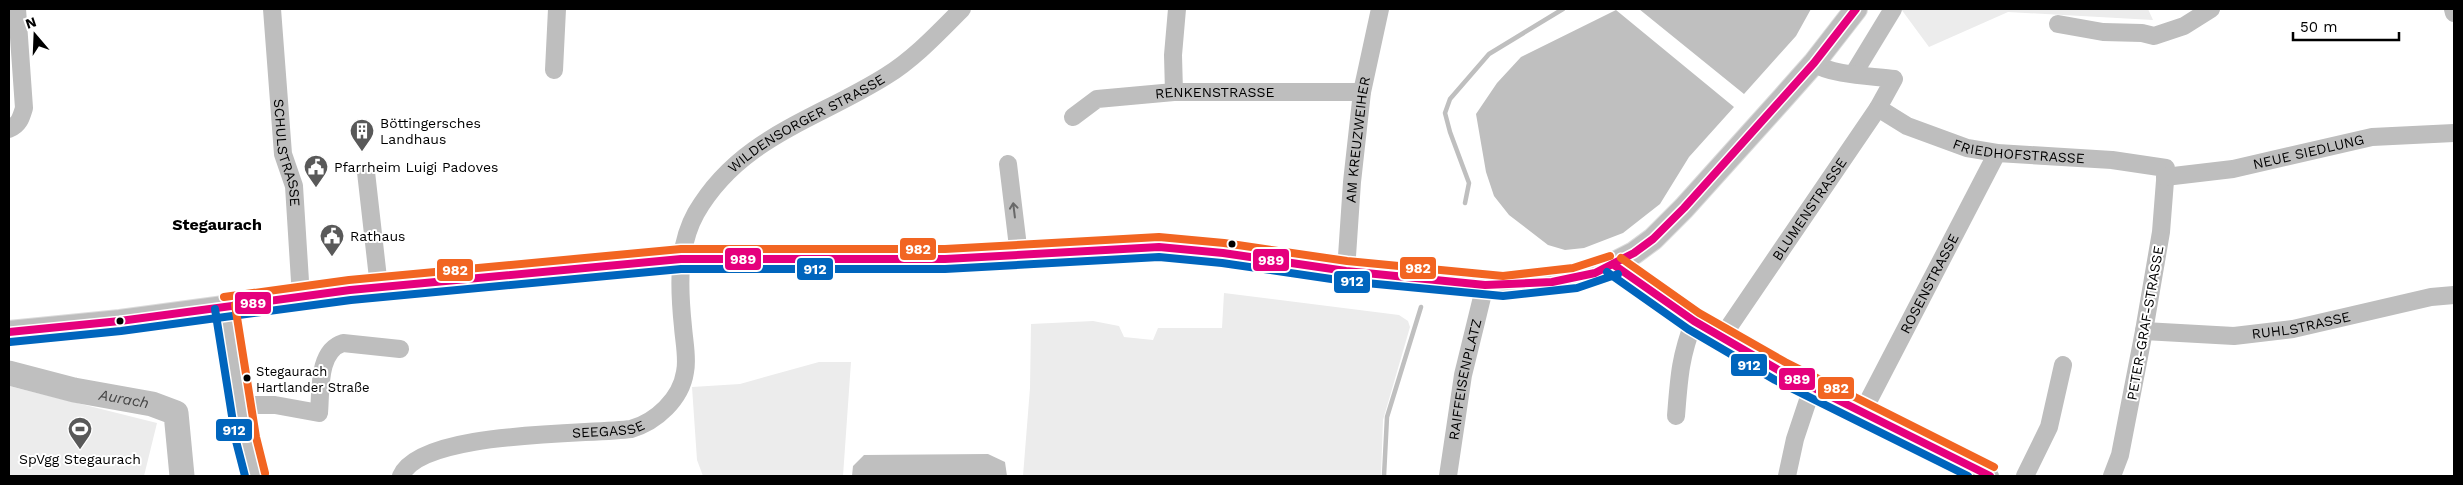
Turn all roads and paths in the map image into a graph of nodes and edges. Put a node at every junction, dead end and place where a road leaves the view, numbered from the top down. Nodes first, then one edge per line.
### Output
1 (16, 9) edge
2 (272, 9) edge
3 (557, 9) edge
4 (962, 9) edge
5 (1177, 9) edge
6 (1380, 9) edge
7 (1856, 9) edge
8 (1892, 9) edge
9 (2211, 9) edge
10 (2454, 9) edge
11 (2454, 13) edge
12 (2058, 24) dead end
13 (1814, 63) junction
14 (554, 70) dead end
15 (1854, 73) junction
16 (1174, 92) junction
17 (1362, 92) junction
18 (1878, 108) junction
19 (1073, 117) dead end
20 (9, 129) edge
21 (2454, 133) edge
22 (1997, 153) junction
23 (1008, 164) dead end
24 (366, 172) dead end
25 (2166, 173) junction
26 (1019, 255) junction
27 (681, 259) junction
28 (1614, 265) junction
29 (1346, 271) junction
30 (1485, 286) junction
31 (379, 287) junction
32 (2454, 295) edge
33 (301, 297) junction
34 (225, 307) junction
35 (1694, 322) junction
36 (2144, 331) junction
37 (9, 332) edge
38 (1722, 337) junction
39 (400, 349) dead end
40 (2063, 365) dead end
41 (1812, 388) junction
42 (239, 405) junction
43 (1862, 413) junction
44 (1676, 416) dead end
45 (255, 476) edge
46 (401, 476) edge
47 (1448, 476) edge
48 (1788, 476) edge
49 (1990, 476) edge
50 (2025, 476) edge
51 (2112, 476) edge

1 - 20 street
2 - 33 street, SCHULSTRASSE
3 - 14 street
4 - 27 street, WILDENSORGER STRASSE
5 - 16 street
6 - 17 street, AM KREUZWEIHER
7 - 13 main road
8 - 15 street
9 - 12 street
10 - 11 street
13 - 15 street
13 - 28 main road
15 - 18 street, BLUMENSTRASSE
16 - 17 street, RENKENSTRASSE
16 - 19 street, RENKENSTRASSE
17 - 29 street, AM KREUZWEIHER
18 - 22 street, FRIEDHOFSTRASSE
18 - 38 street, BLUMENSTRASSE
21 - 25 street, NEUE SIEDLUNG
22 - 25 street, FRIEDHOFSTRASSE
22 - 43 street, ROSENSTRASSE
26 -> 23 street
24 - 31 street
25 - 36 street, PETER-GRAF-STRASSE
26 - 27 main road
26 - 29 main road
27 - 31 main road
27 - 46 street, SEEGASSE
28 - 30 main road
28 - 35 street
29 - 30 main road
30 - 47 street, RAIFFEISENPLATZ
31 - 33 main road
32 - 36 street, RUHLSTRASSE
33 - 34 main road
34 - 37 main road
34 - 42 street
35 - 38 street
35 - 44 street
36 - 51 street, PETER-GRAF-STRASSE
38 - 41 street
39 - 42 street
40 - 50 street
41 - 43 street
41 - 48 street
42 - 45 street
43 - 49 street

